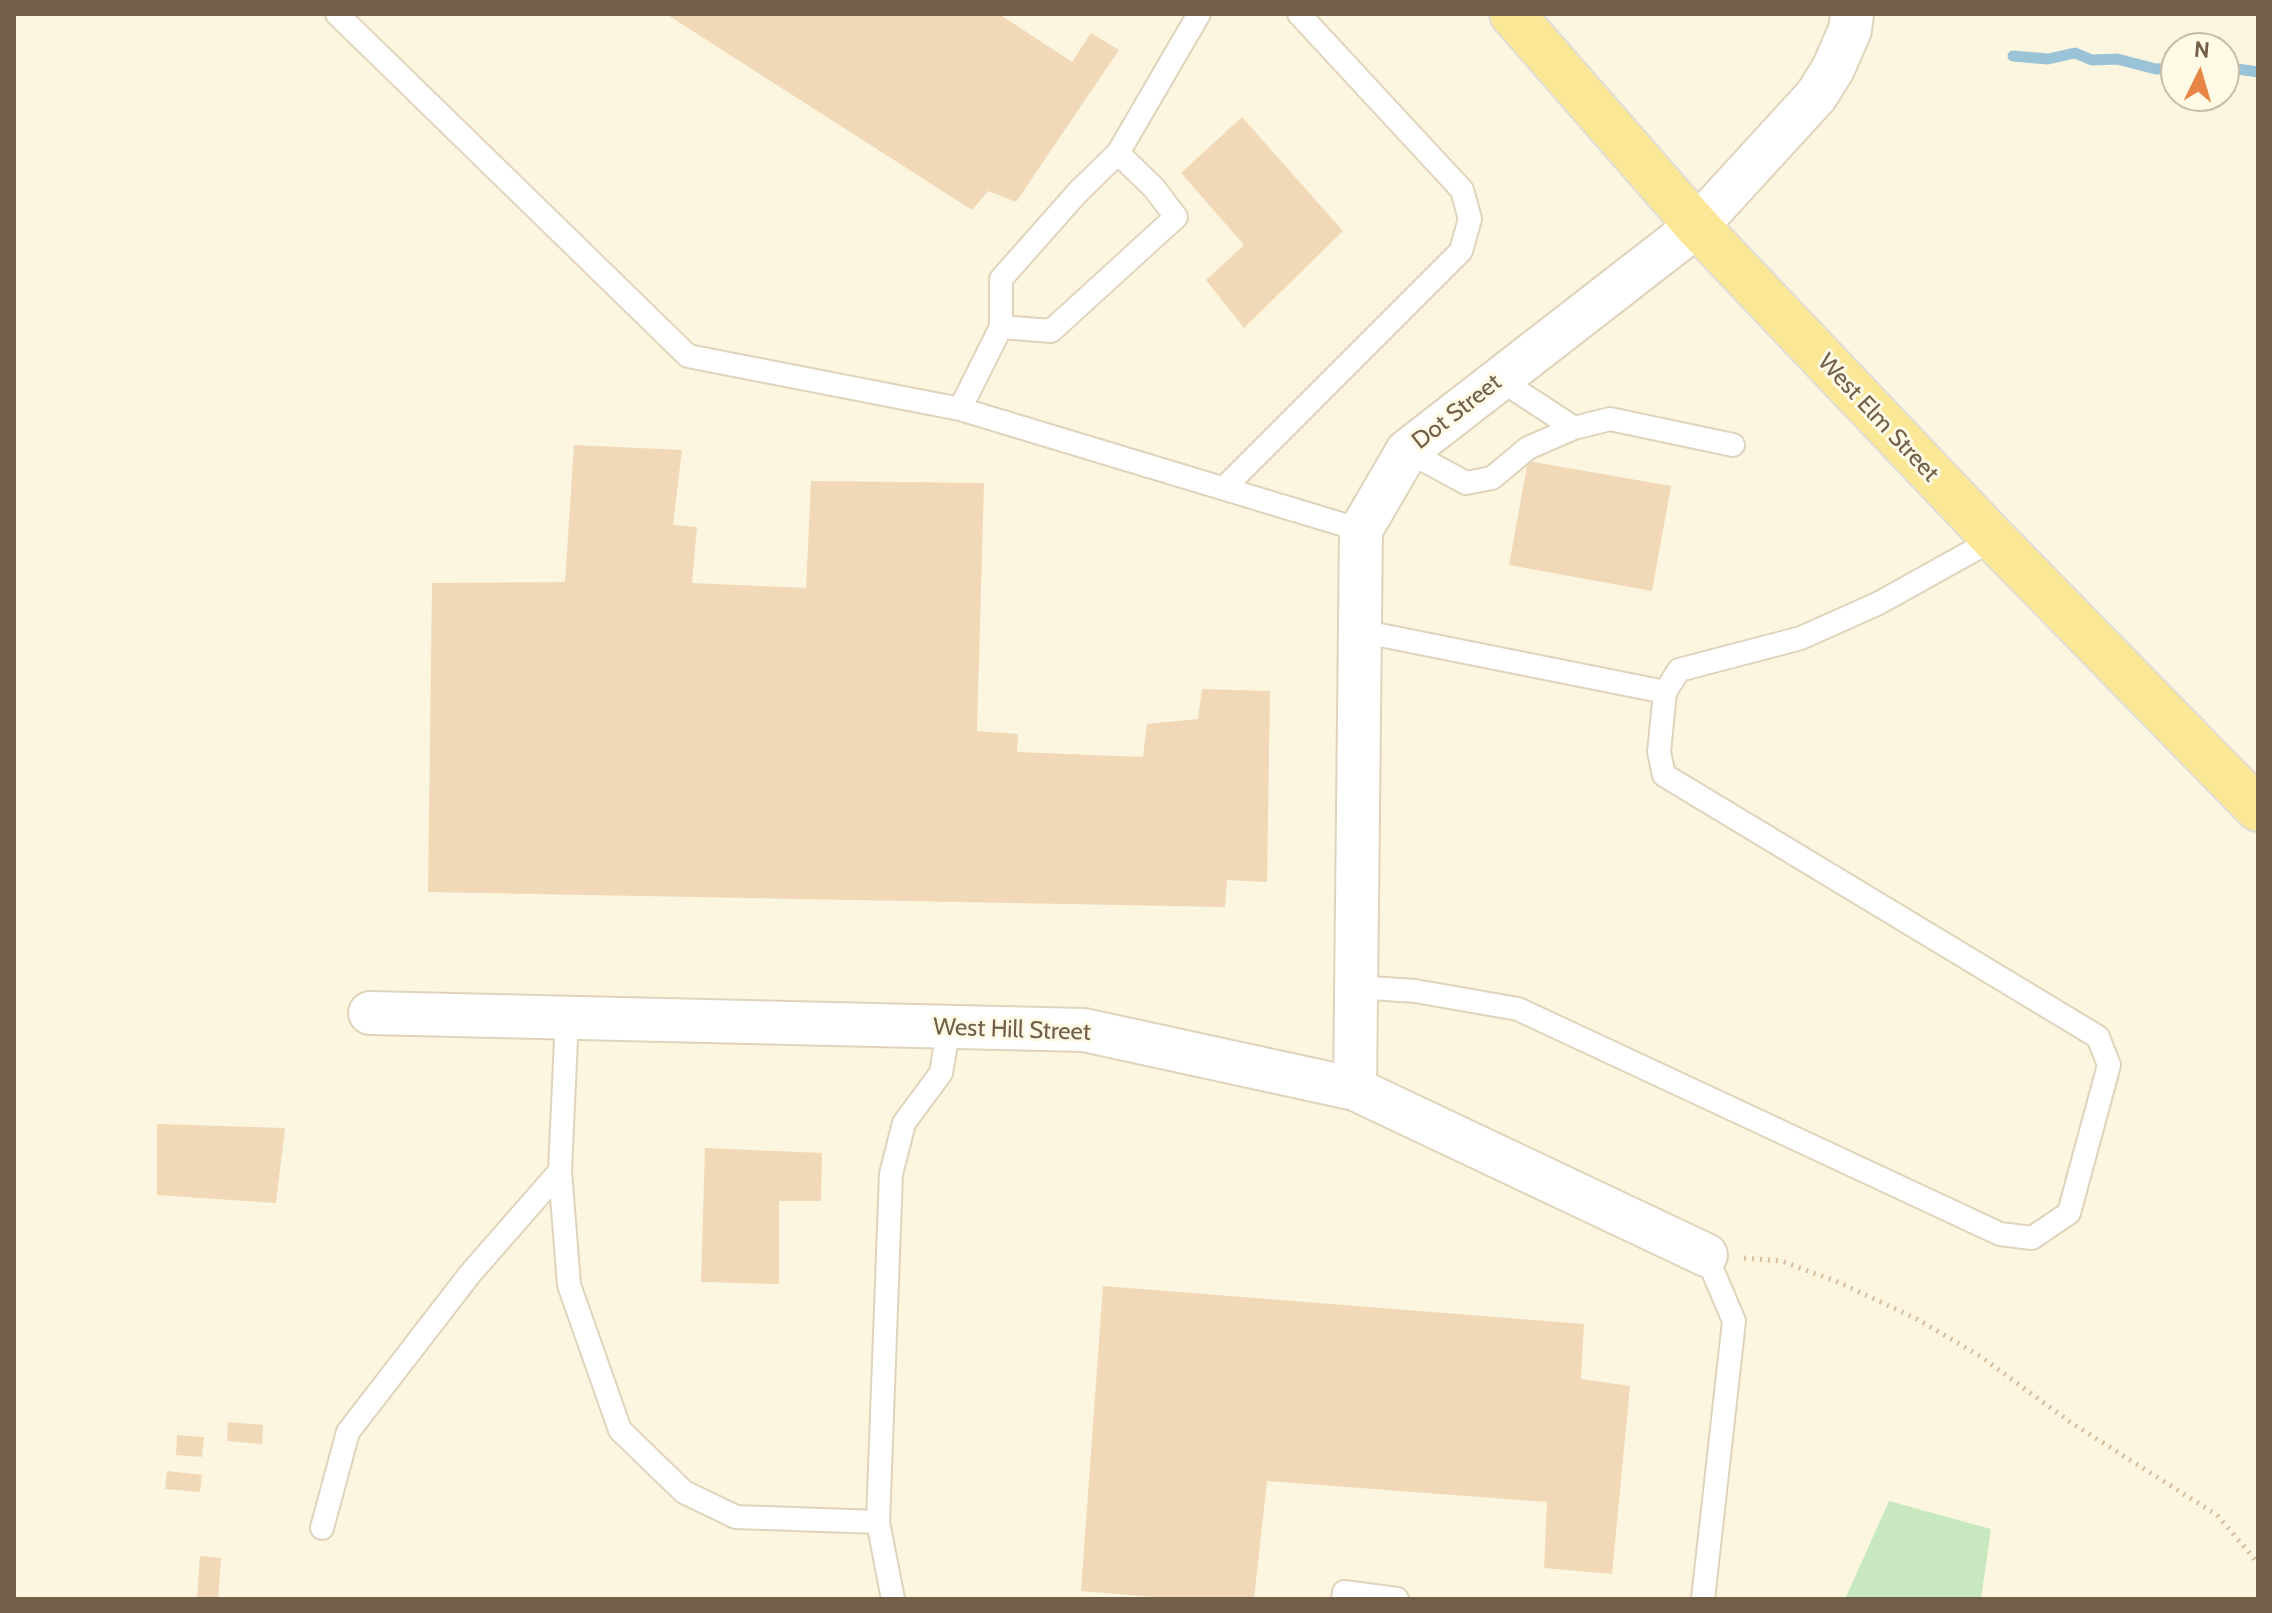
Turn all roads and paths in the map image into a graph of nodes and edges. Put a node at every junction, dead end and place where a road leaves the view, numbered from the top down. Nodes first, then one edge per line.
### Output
1 (338, 14) edge
2 (1199, 14) edge
3 (1299, 14) edge
4 (1512, 14) edge
5 (1852, 14) edge
6 (1118, 153) junction
7 (1697, 226) junction
8 (1001, 327) junction
9 (1499, 379) junction
10 (960, 409) junction
11 (1574, 428) junction
12 (1733, 445) dead end
13 (1407, 451) junction
14 (1224, 488) junction
15 (1361, 530) junction
16 (1994, 539) junction
17 (1360, 631) junction
18 (1665, 692) junction
19 (2258, 809) edge
20 (1356, 987) junction
21 (370, 1013) dead end
22 (567, 1017) junction
23 (949, 1027) junction
24 (1355, 1089) junction
25 (560, 1171) junction
26 (1706, 1255) junction
27 (878, 1522) junction
28 (322, 1528) dead end
29 (2258, 1563) edge
30 (893, 1599) edge
31 (1343, 1599) edge
32 (1397, 1599) edge
33 (1703, 1599) edge

1 - 10 lane
2 - 6 lane
3 - 14 lane
4 - 7 main road, West Elm Street
5 - 7 street, Dot Street
6 - 8 lane
6 - 8 lane
7 - 9 street, Dot Street
7 - 16 main road, West Elm Street
8 - 10 lane
9 - 11 lane
9 - 13 street, Dot Street
10 - 14 lane
11 - 12 lane
11 - 13 lane
13 - 15 street, Dot Street
14 - 15 lane
15 - 17 street, Dot Street
16 - 18 lane
16 - 19 main road, West Elm Street
17 - 18 lane
17 - 20 street, Dot Street
18 - 20 lane
20 - 24 street, Dot Street
21 - 22 street, West Hill Street
22 - 23 street, West Hill Street
22 - 25 lane
23 - 24 street, West Hill Street
23 - 27 lane
24 - 26 street, West Hill Street
25 - 27 lane
25 - 28 lane
26 - 29 path
26 - 33 lane
27 - 30 lane
31 - 32 lane

